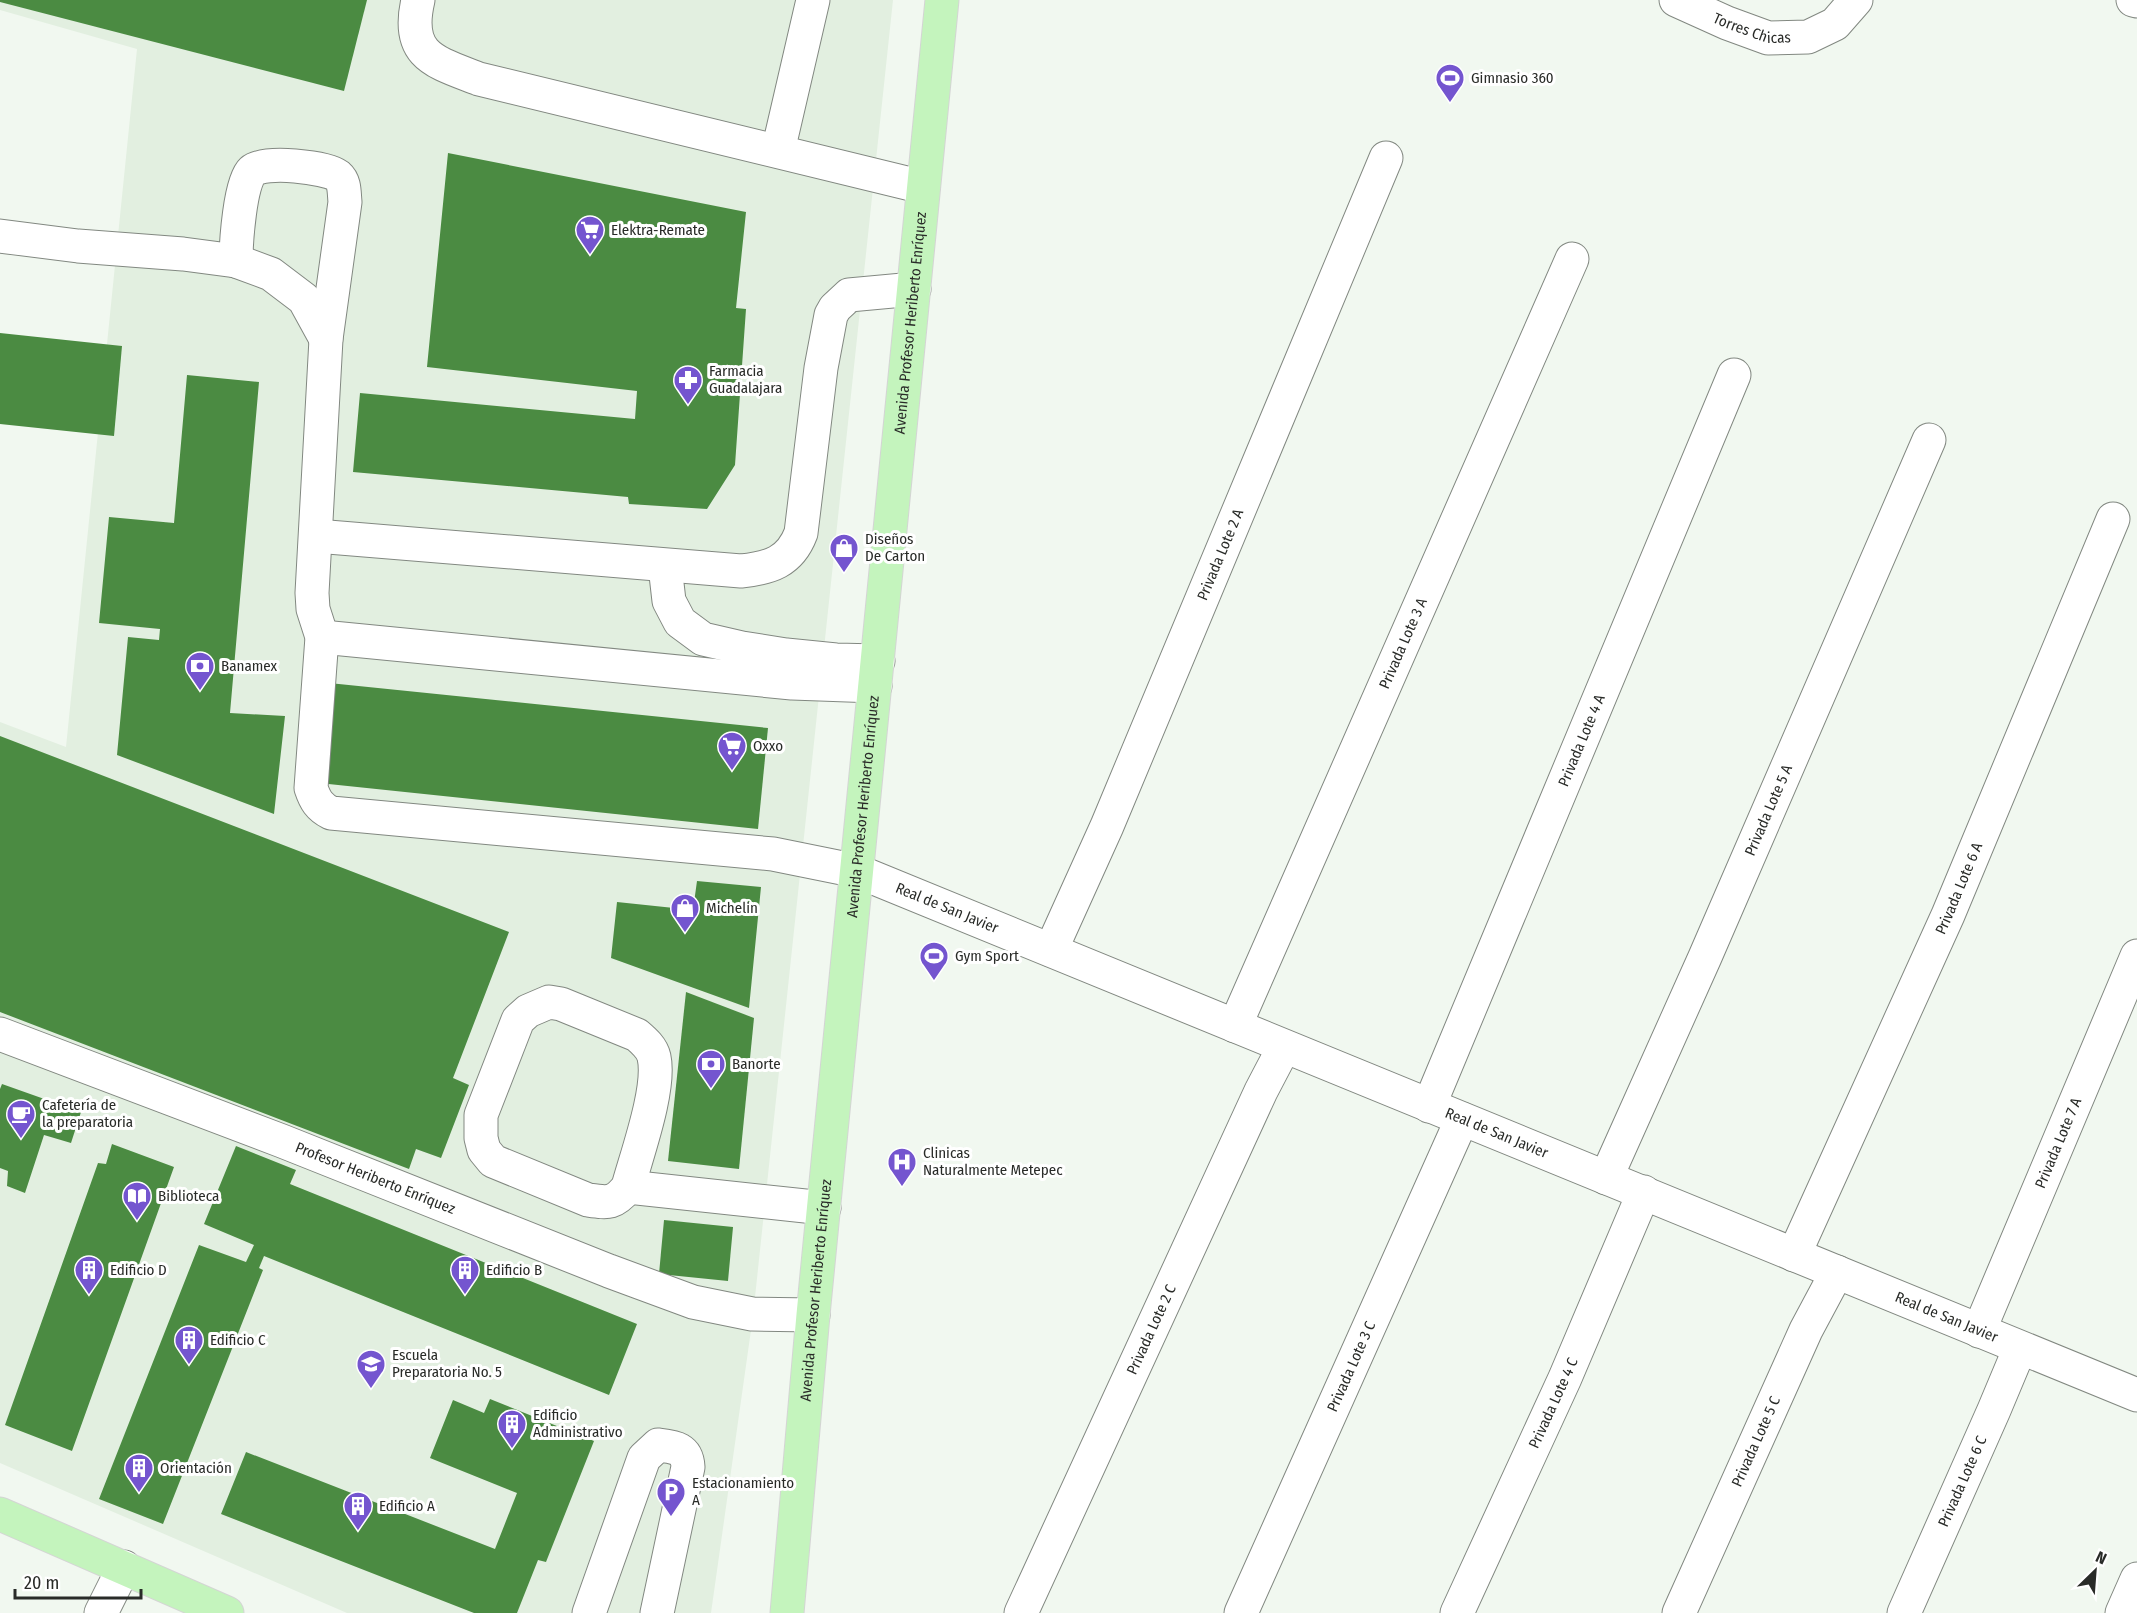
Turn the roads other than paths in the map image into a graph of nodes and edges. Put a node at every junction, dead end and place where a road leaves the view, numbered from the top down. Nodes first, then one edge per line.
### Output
1 (418, 0) edge
2 (813, 0) edge
3 (942, 0) edge
4 (1676, 0) edge
5 (1856, 0) edge
6 (778, 151) junction
7 (1386, 158) dead end
8 (923, 187) junction
9 (0, 236) edge
10 (1572, 259) dead end
11 (236, 261) junction
12 (914, 289) junction
13 (326, 339) junction
14 (1734, 375) dead end
15 (1929, 440) dead end
16 (2113, 519) dead end
17 (316, 536) junction
18 (665, 566) junction
19 (322, 637) junction
20 (876, 673) junction
21 (857, 871) junction
22 (1051, 950) junction
23 (2137, 956) edge
24 (1235, 1026) junction
25 (0, 1034) edge
26 (1284, 1047) junction
27 (1429, 1106) junction
28 (1462, 1119) junction
29 (1606, 1178) junction
30 (628, 1187) junction
31 (1644, 1192) junction
32 (824, 1208) junction
33 (1794, 1255) junction
34 (1837, 1272) junction
35 (813, 1315) junction
36 (1978, 1331) junction
37 (2020, 1348) junction
38 (2137, 1395) edge
39 (0, 1514) edge
40 (124, 1567) junction
41 (2137, 1579) edge
42 (101, 1613) edge
43 (227, 1613) edge
44 (589, 1613) edge
45 (657, 1613) edge
46 (787, 1613) edge
47 (1021, 1613) edge
48 (1241, 1613) edge
49 (1457, 1613) edge
50 (1679, 1613) edge
51 (1904, 1613) edge
52 (2122, 1613) edge

1 - 6 street
2 - 6 street
3 - 8 main road, Avenida Profesor Heriberto Enríquez
4 - 5 street, Torres Chicas
6 - 8 street
7 - 22 street, Privada Lote 2 A
8 - 12 main road, Avenida Profesor Heriberto Enríquez
9 - 11 street
10 - 24 street, Privada Lote 3 A
11 - 13 street
11 - 13 street
12 - 18 street
12 - 20 main road, Avenida Profesor Heriberto Enríquez
13 - 17 street
14 - 27 street, Privada Lote 4 A
15 - 29 street, Privada Lote 5 A
16 - 33 street, Privada Lote 6 A
17 - 18 street
17 - 19 street
18 - 20 street
19 - 20 street
19 - 21 street, Real de San Javier
20 - 21 main road, Avenida Profesor Heriberto Enríquez
21 - 22 street, Real de San Javier
21 - 32 main road, Avenida Profesor Heriberto Enríquez
22 - 24 street, Real de San Javier
23 - 36 street, Privada Lote 7 A
24 - 26 street, Real de San Javier
25 - 35 street, Profesor Heriberto Enríquez
26 - 27 street, Real de San Javier
26 - 47 street, Privada Lote 2 C
27 - 28 street, Real de San Javier
28 - 29 street, Real de San Javier
28 - 48 street, Privada Lote 3 C
29 - 31 street, Real de San Javier
30 - 30 street
30 - 32 street
31 - 33 street, Real de San Javier
31 - 49 street, Privada Lote 4 C
32 - 35 main road, Avenida Profesor Heriberto Enríquez
33 - 34 street, Real de San Javier
34 - 36 street, Real de San Javier
34 - 50 street, Privada Lote 5 C
35 - 46 main road, Avenida Profesor Heriberto Enríquez
36 - 37 street, Real de San Javier
37 - 38 street, Real de San Javier
37 - 51 street, Privada Lote 6 C
39 - 40 main road
40 - 42 street
40 - 43 main road
41 - 52 street
44 - 45 street

